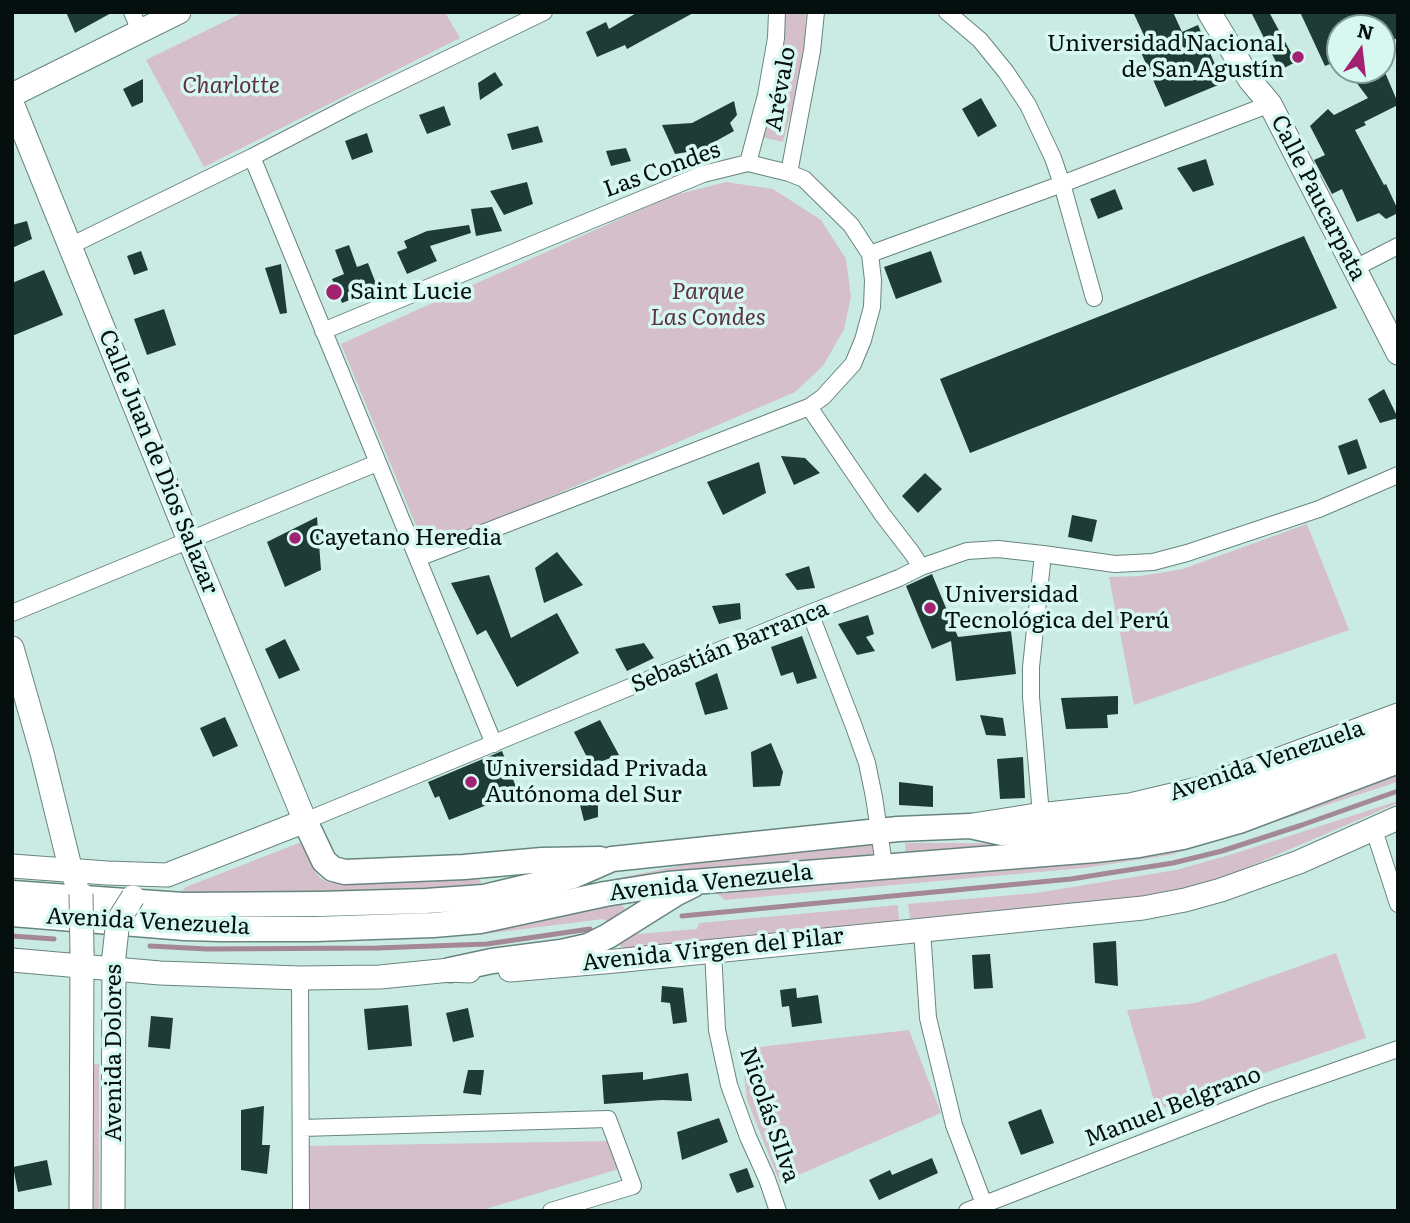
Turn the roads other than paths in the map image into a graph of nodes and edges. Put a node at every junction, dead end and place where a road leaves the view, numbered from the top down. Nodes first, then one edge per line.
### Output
1 (179, 12) edge
2 (544, 12) edge
3 (777, 12) edge
4 (816, 12) edge
5 (947, 12) edge
6 (1209, 12) edge
7 (136, 21) edge
8 (12, 94) edge
9 (12, 103) edge
10 (1270, 104) junction
11 (252, 158) junction
12 (748, 163) junction
13 (789, 173) junction
14 (1062, 184) junction
15 (70, 246) junction
16 (1398, 246) edge
17 (870, 254) junction
18 (1355, 268) junction
19 (1094, 298) dead end
20 (323, 331) junction
21 (1398, 354) edge
22 (809, 407) junction
23 (377, 463) junction
24 (1398, 475) edge
25 (189, 540) junction
26 (1043, 554) junction
27 (418, 558) junction
28 (921, 567) junction
29 (12, 613) edge
30 (810, 613) junction
31 (12, 648) edge
32 (1398, 715) edge
33 (1398, 738) edge
34 (494, 744) junction
35 (1398, 761) edge
36 (1041, 815) junction
37 (1398, 818) edge
38 (305, 821) junction
39 (970, 826) junction
40 (880, 830) junction
41 (1374, 830) junction
42 (612, 859) junction
43 (12, 866) edge
44 (884, 866) junction
45 (71, 871) junction
46 (167, 875) junction
47 (699, 882) junction
48 (12, 892) edge
49 (1398, 904) edge
50 (12, 914) edge
51 (922, 930) junction
52 (713, 950) junction
53 (12, 960) edge
54 (82, 960) junction
55 (114, 963) junction
56 (450, 970) junction
57 (300, 978) junction
58 (1398, 1049) edge
59 (302, 1128) junction
60 (984, 1204) junction
61 (81, 1211) edge
62 (113, 1211) edge
63 (301, 1211) edge
64 (551, 1211) edge
65 (778, 1211) edge
66 (967, 1211) edge

1 - 7 main road
2 - 11 street
3 - 12 street, Arévalo
4 - 13 street, Arévalo
5 - 14 street
6 - 10 main road, Calle Paucarpata
7 - 8 main road
9 - 15 main road, Calle Juan de Dios Salazar
10 - 14 street
10 - 18 main road, Calle Paucarpata
11 - 15 street
11 - 20 street
12 - 13 street, Las Condes
12 - 20 street, Las Condes
13 - 17 street, Las Condes
14 - 17 street
14 - 19 street
15 - 25 main road, Calle Juan de Dios Salazar
16 - 18 street
17 - 22 street, Las Condes
18 - 21 main road, Calle Paucarpata
20 - 23 street
22 - 27 street, Las Condes
22 - 28 street
23 - 25 street
23 - 27 street
24 - 26 street, Sebastián Barranca
25 - 29 street
25 - 38 main road, Calle Juan de Dios Salazar
26 - 28 street, Sebastián Barranca
26 - 36 street
27 - 34 street
28 - 30 street, Sebastián Barranca
30 - 34 street, Sebastián Barranca
30 - 40 street
31 - 45 main road, Avenida Dolores
32 - 36 main road, Avenida Venezuela
33 - 39 main road, Avenida Venezuela
34 - 38 street, Sebastián Barranca
35 - 44 main road, Avenida Venezuela
36 - 39 main road, Avenida Venezuela
37 - 41 main road, Avenida Virgen del Pilar
38 - 42 main road
38 - 46 main road, Sebastián Barranca
39 - 40 main road, Avenida Venezuela
40 - 42 main road, Avenida Venezuela
40 - 44 street
41 - 49 street
41 - 51 main road, Avenida Virgen del Pilar
42 - 48 main road, Avenida Venezuela
43 - 45 main road, Avenida Venezuela
44 - 47 main road, Avenida Venezuela
45 - 46 main road, Sebastián Barranca
45 - 54 main road, Avenida Dolores, bridge
46 - 55 main road, Avenida Dolores, bridge
47 - 50 main road, Avenida Venezuela
47 - 56 main road
51 - 52 main road, Avenida Virgen del Pilar
51 - 60 street
52 - 56 main road, Avenida Virgen del Pilar
52 - 65 street, Nicolás SIlva
53 - 54 main road, Avenida Virgen del Pilar
54 - 55 main road, Avenida Virgen del Pilar
54 - 61 main road, Avenida Dolores
55 - 57 main road, Avenida Virgen del Pilar
55 - 62 main road, Avenida Dolores
56 - 57 main road, Avenida Virgen del Pilar
57 - 59 street
58 - 60 street, Manuel Belgrano
59 - 63 street
59 - 64 street
60 - 66 street, Manuel Belgrano

